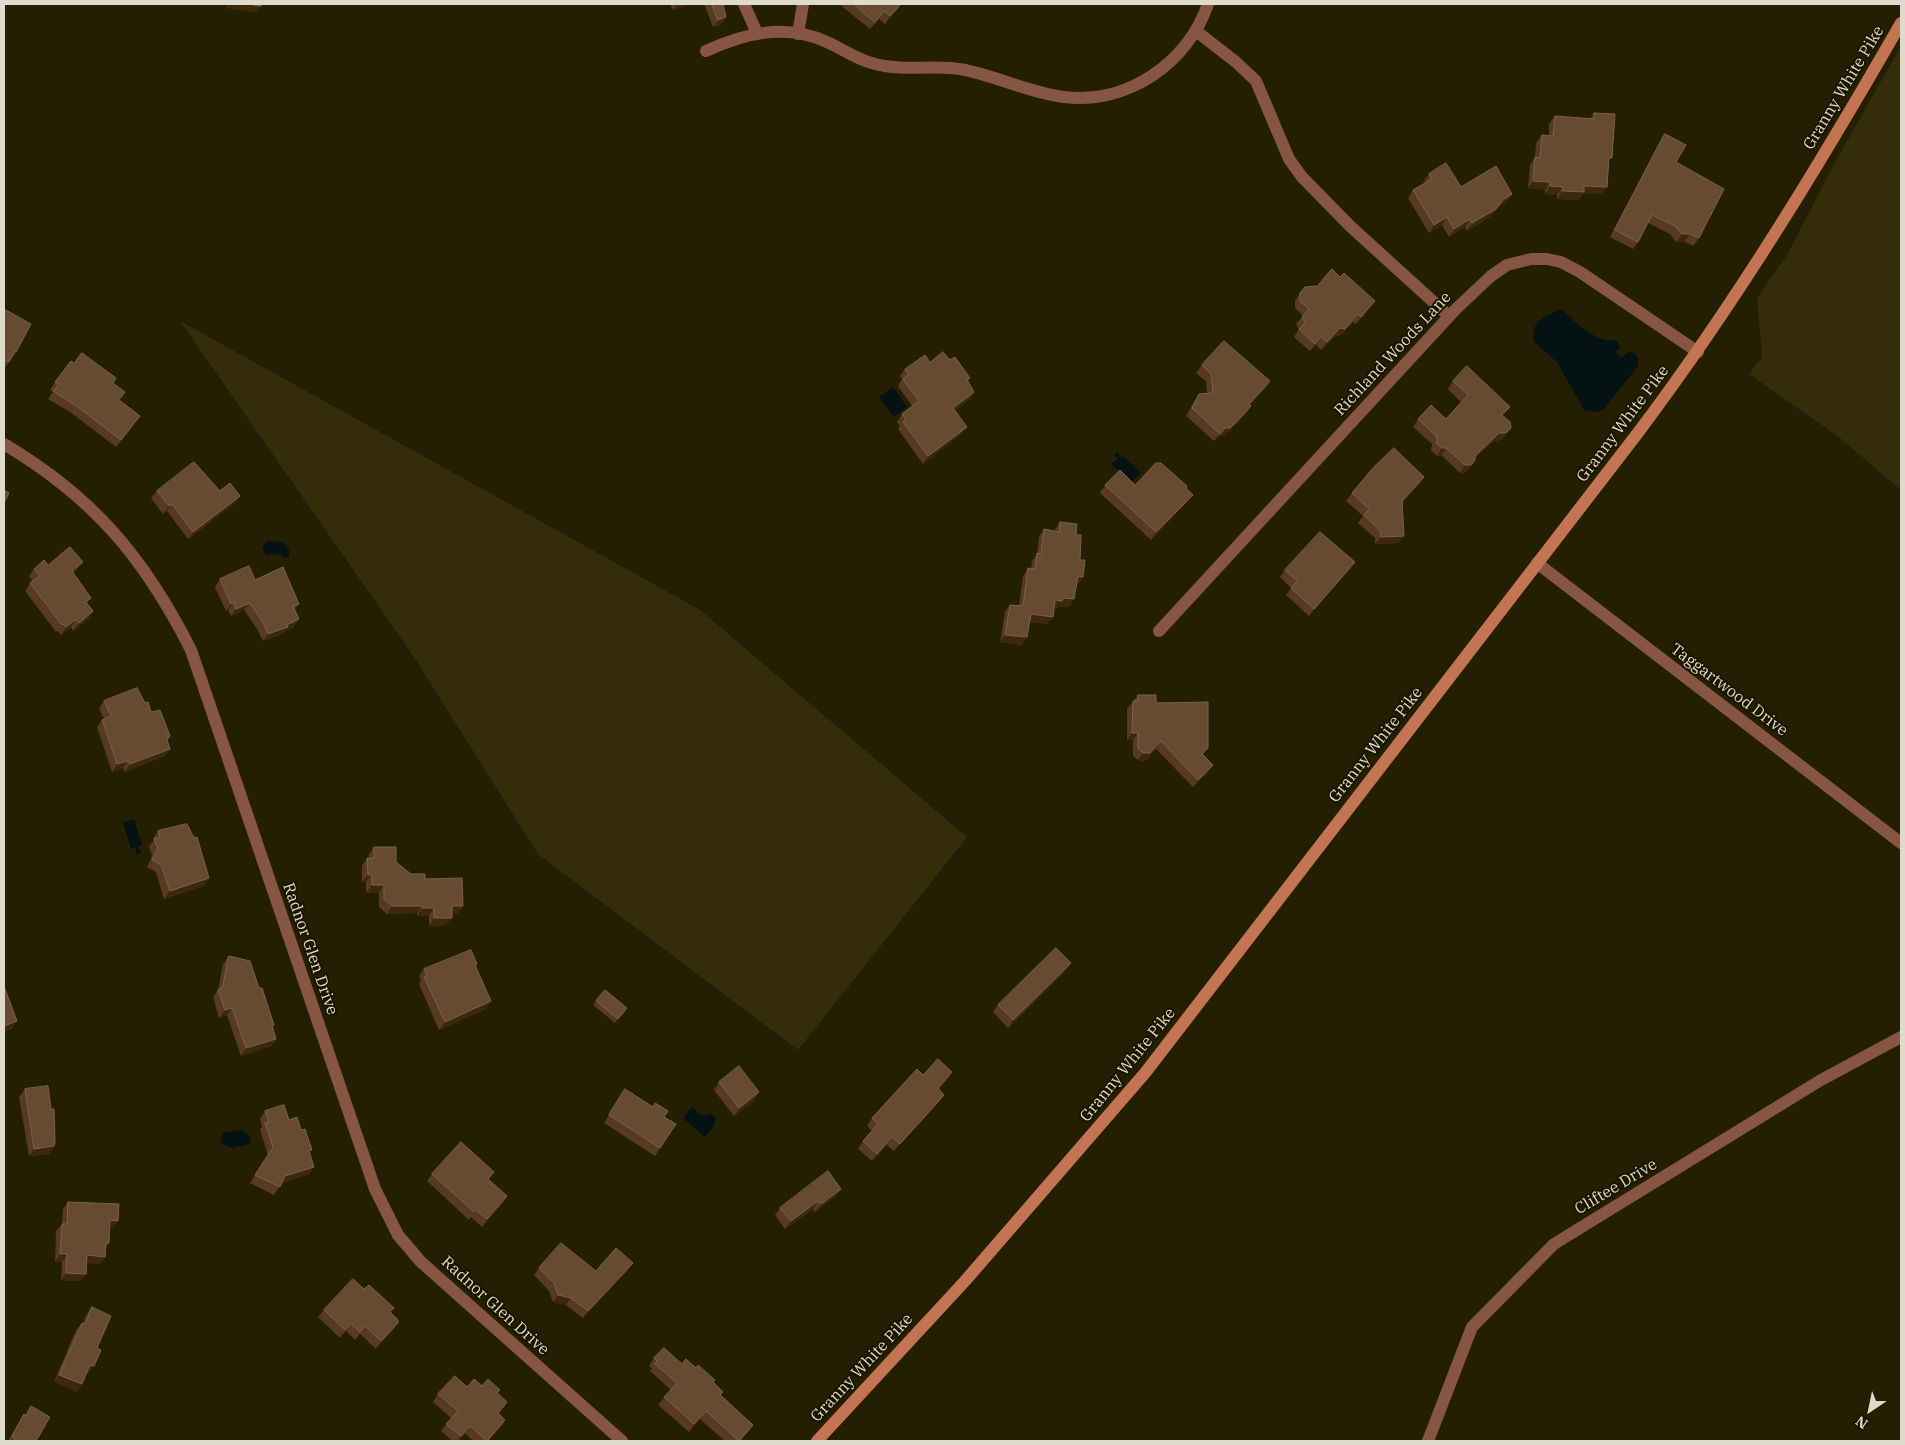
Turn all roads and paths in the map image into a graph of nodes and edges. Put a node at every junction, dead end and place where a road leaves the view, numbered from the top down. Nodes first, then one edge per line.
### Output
1 (744, 4) edge
2 (803, 4) edge
3 (1208, 4) edge
4 (1901, 23) edge
5 (1196, 31) junction
6 (756, 33) junction
7 (798, 34) junction
8 (706, 51) dead end
9 (1449, 316) junction
10 (1698, 352) junction
11 (4, 444) edge
12 (1537, 563) junction
13 (1159, 632) dead end
14 (1901, 843) edge
15 (1901, 1038) edge
16 (622, 1441) edge
17 (817, 1441) edge
18 (1428, 1441) edge

1 - 6 street
2 - 7 street
3 - 5 street
4 - 10 main road, Granny White Pike
5 - 7 street
5 - 9 street
6 - 7 street
6 - 8 street
9 - 10 street, Richland Woods Lane
9 - 13 street, Richland Woods Lane
10 - 12 main road, Granny White Pike
11 - 16 street, Radnor Glen Drive
12 - 14 street, Taggartwood Drive
12 - 17 main road, Granny White Pike
15 - 18 street, Cliftee Drive

